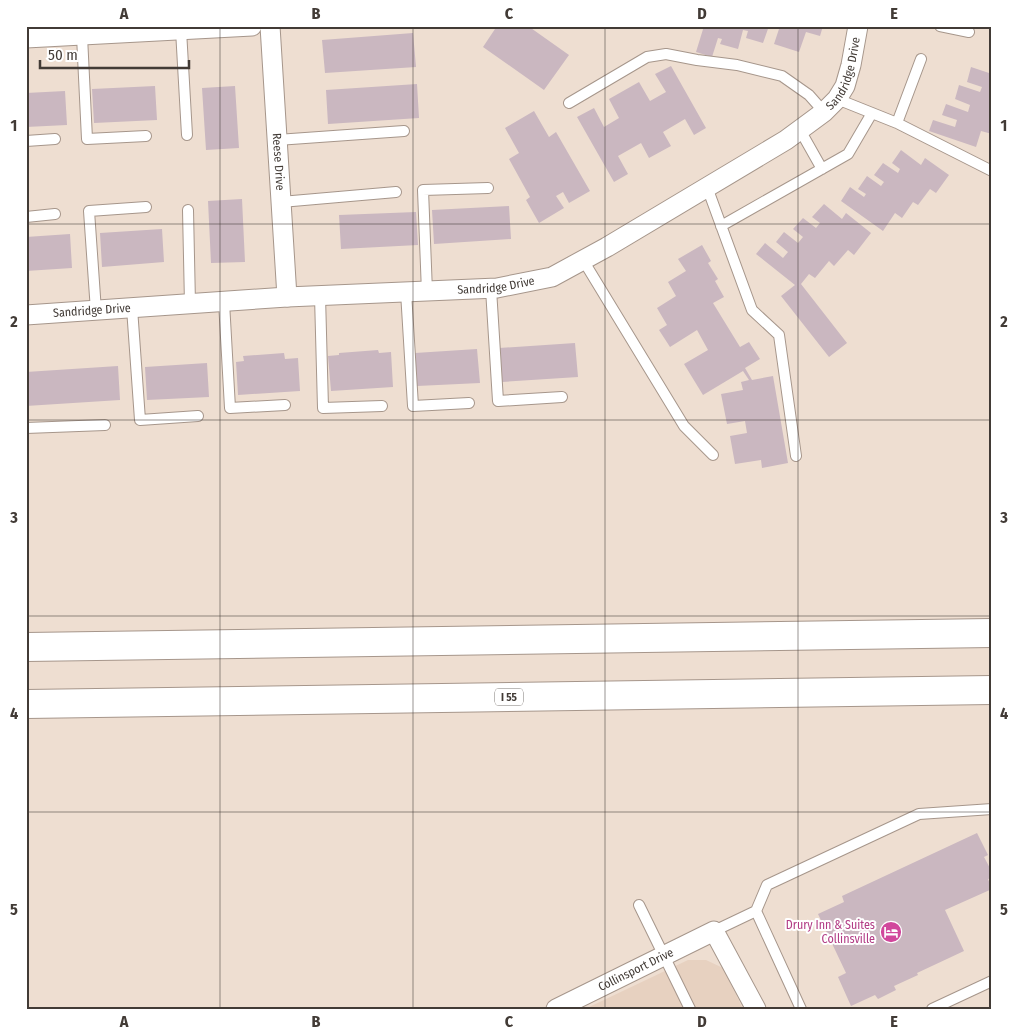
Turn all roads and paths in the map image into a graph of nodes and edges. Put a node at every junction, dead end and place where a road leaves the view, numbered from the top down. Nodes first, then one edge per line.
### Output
1 (252, 26) edge
2 (270, 26) edge
3 (858, 26) edge
4 (940, 26) edge
5 (181, 30) junction
6 (969, 32) dead end
7 (82, 36) junction
8 (26, 38) edge
9 (921, 59) dead end
10 (569, 103) dead end
11 (830, 106) junction
12 (872, 113) junction
13 (897, 123) junction
14 (800, 130) junction
15 (404, 131) dead end
16 (187, 135) dead end
17 (146, 136) dead end
18 (55, 139) dead end
19 (277, 140) junction
20 (26, 141) edge
21 (822, 169) junction
22 (992, 171) edge
23 (707, 187) junction
24 (488, 188) dead end
25 (396, 192) dead end
26 (281, 202) junction
27 (146, 207) dead end
28 (188, 210) dead end
29 (55, 214) dead end
30 (26, 217) edge
31 (721, 226) junction
32 (583, 260) junction
33 (491, 289) junction
34 (406, 292) junction
35 (427, 292) junction
36 (320, 296) junction
37 (287, 298) junction
38 (224, 302) junction
39 (190, 304) junction
40 (132, 308) junction
41 (96, 311) junction
42 (26, 315) edge
43 (562, 397) dead end
44 (469, 403) dead end
45 (285, 405) dead end
46 (382, 406) dead end
47 (198, 416) dead end
48 (105, 425) dead end
49 (26, 428) edge
50 (713, 455) dead end
51 (796, 456) dead end
52 (992, 633) edge
53 (26, 647) edge
54 (992, 690) edge
55 (26, 704) edge
56 (992, 809) edge
57 (639, 905) dead end
58 (756, 911) junction
59 (714, 931) junction
60 (664, 956) junction
61 (992, 981) edge
62 (559, 1008) edge
63 (690, 1009) edge
64 (756, 1009) edge
65 (801, 1009) edge
66 (932, 1009) edge

1 - 5 street
2 - 19 street, Reese Drive
3 - 11 street, Sandridge Drive
4 - 6 lane
5 - 7 street
5 - 16 lane
7 - 8 street
7 - 17 lane
9 - 13 lane
10 - 11 lane
11 - 12 lane
11 - 14 street, Sandridge Drive
12 - 13 lane
12 - 21 lane
13 - 22 lane
14 - 21 lane
14 - 23 street, Sandridge Drive
15 - 19 lane
18 - 20 lane
19 - 26 street, Reese Drive
21 - 31 lane
23 - 31 lane
23 - 32 street, Sandridge Drive
24 - 35 lane
25 - 26 lane
26 - 37 street, Reese Drive
27 - 41 lane
28 - 39 lane
29 - 30 lane
31 - 51 lane
32 - 33 street, Sandridge Drive
32 - 50 lane
33 - 35 street, Sandridge Drive
33 - 43 lane
34 - 35 street, Sandridge Drive
34 - 36 street, Sandridge Drive
34 - 44 lane
36 - 37 street, Sandridge Drive
36 - 46 lane
37 - 38 street, Sandridge Drive
38 - 39 street, Sandridge Drive
38 - 45 lane
39 - 40 street, Sandridge Drive
40 - 41 street, Sandridge Drive
40 - 47 lane
41 - 42 street, Sandridge Drive
48 - 49 lane
52 - 53 highway
54 - 55 highway, I 55
56 - 58 lane
57 - 60 lane
58 - 59 lane
58 - 65 lane
59 - 60 street, Collinsport Drive
59 - 64 street
60 - 62 street, Collinsport Drive
60 - 63 lane
61 - 66 lane

